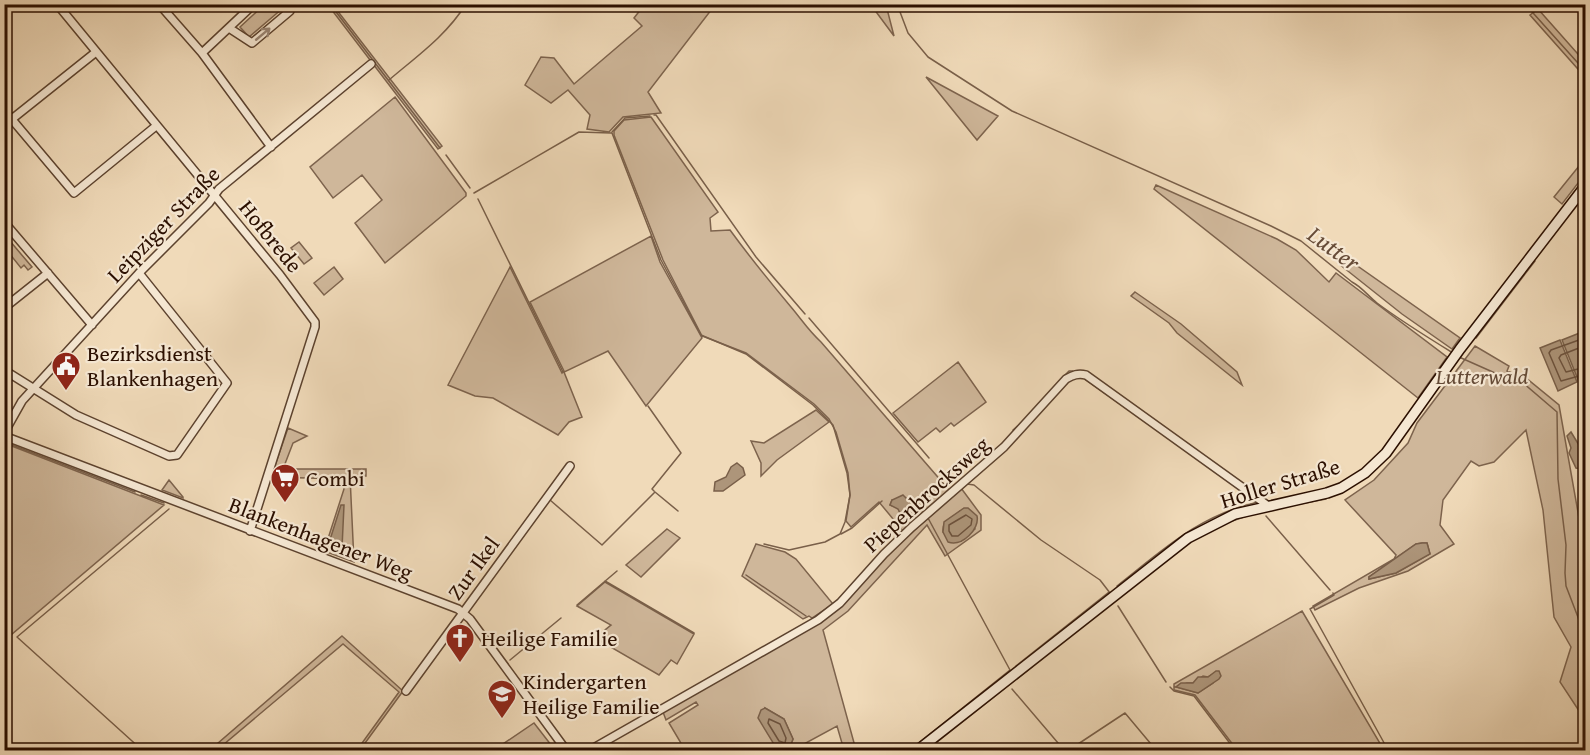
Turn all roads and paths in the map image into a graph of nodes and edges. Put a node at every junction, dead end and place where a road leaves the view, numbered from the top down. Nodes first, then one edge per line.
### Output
1 (57, 4) edge
2 (159, 4) edge
3 (254, 4) edge
4 (290, 4) edge
5 (229, 28) junction
6 (96, 52) junction
7 (202, 53) junction
8 (372, 64) dead end
9 (4, 110) edge
10 (12, 118) junction
11 (156, 126) junction
12 (271, 147) junction
13 (1586, 184) edge
14 (215, 196) junction
15 (4, 222) edge
16 (48, 273) junction
17 (139, 273) junction
18 (4, 308) edge
19 (92, 325) junction
20 (4, 370) edge
21 (33, 389) junction
22 (4, 435) edge
23 (570, 466) dead end
24 (1267, 505) junction
25 (250, 531) junction
26 (463, 612) junction
27 (406, 691) dead end
28 (566, 750) edge
29 (590, 750) edge
30 (918, 750) edge

1 - 6 street, Hofbrede
2 - 7 street
3 - 5 street
5 -> 4 street
5 - 7 street
6 - 10 street
6 - 11 street, Hofbrede
7 - 12 street
8 - 12 street, Leipziger Straße
9 - 10 street
10 - 11 street
11 - 14 street, Hofbrede
12 - 14 street, Leipziger Straße
13 - 24 street, Holler Straße
14 - 17 street, Leipziger Straße
14 - 25 street, Hofbrede
15 - 16 street
16 - 18 street
16 - 19 street
17 - 19 street, Leipziger Straße
17 - 21 street
19 - 21 street, Leipziger Straße
20 - 21 street
21 - 22 street, Leipziger Straße
22 - 25 street, Blankenhagener Weg
23 - 26 street, Zur Ikel
24 - 29 street, Piepenbrocksweg
24 - 30 street, Holler Straße
25 - 26 street, Blankenhagener Weg
26 - 27 street, Zur Ikel
26 - 28 street, Blankenhagener Weg

